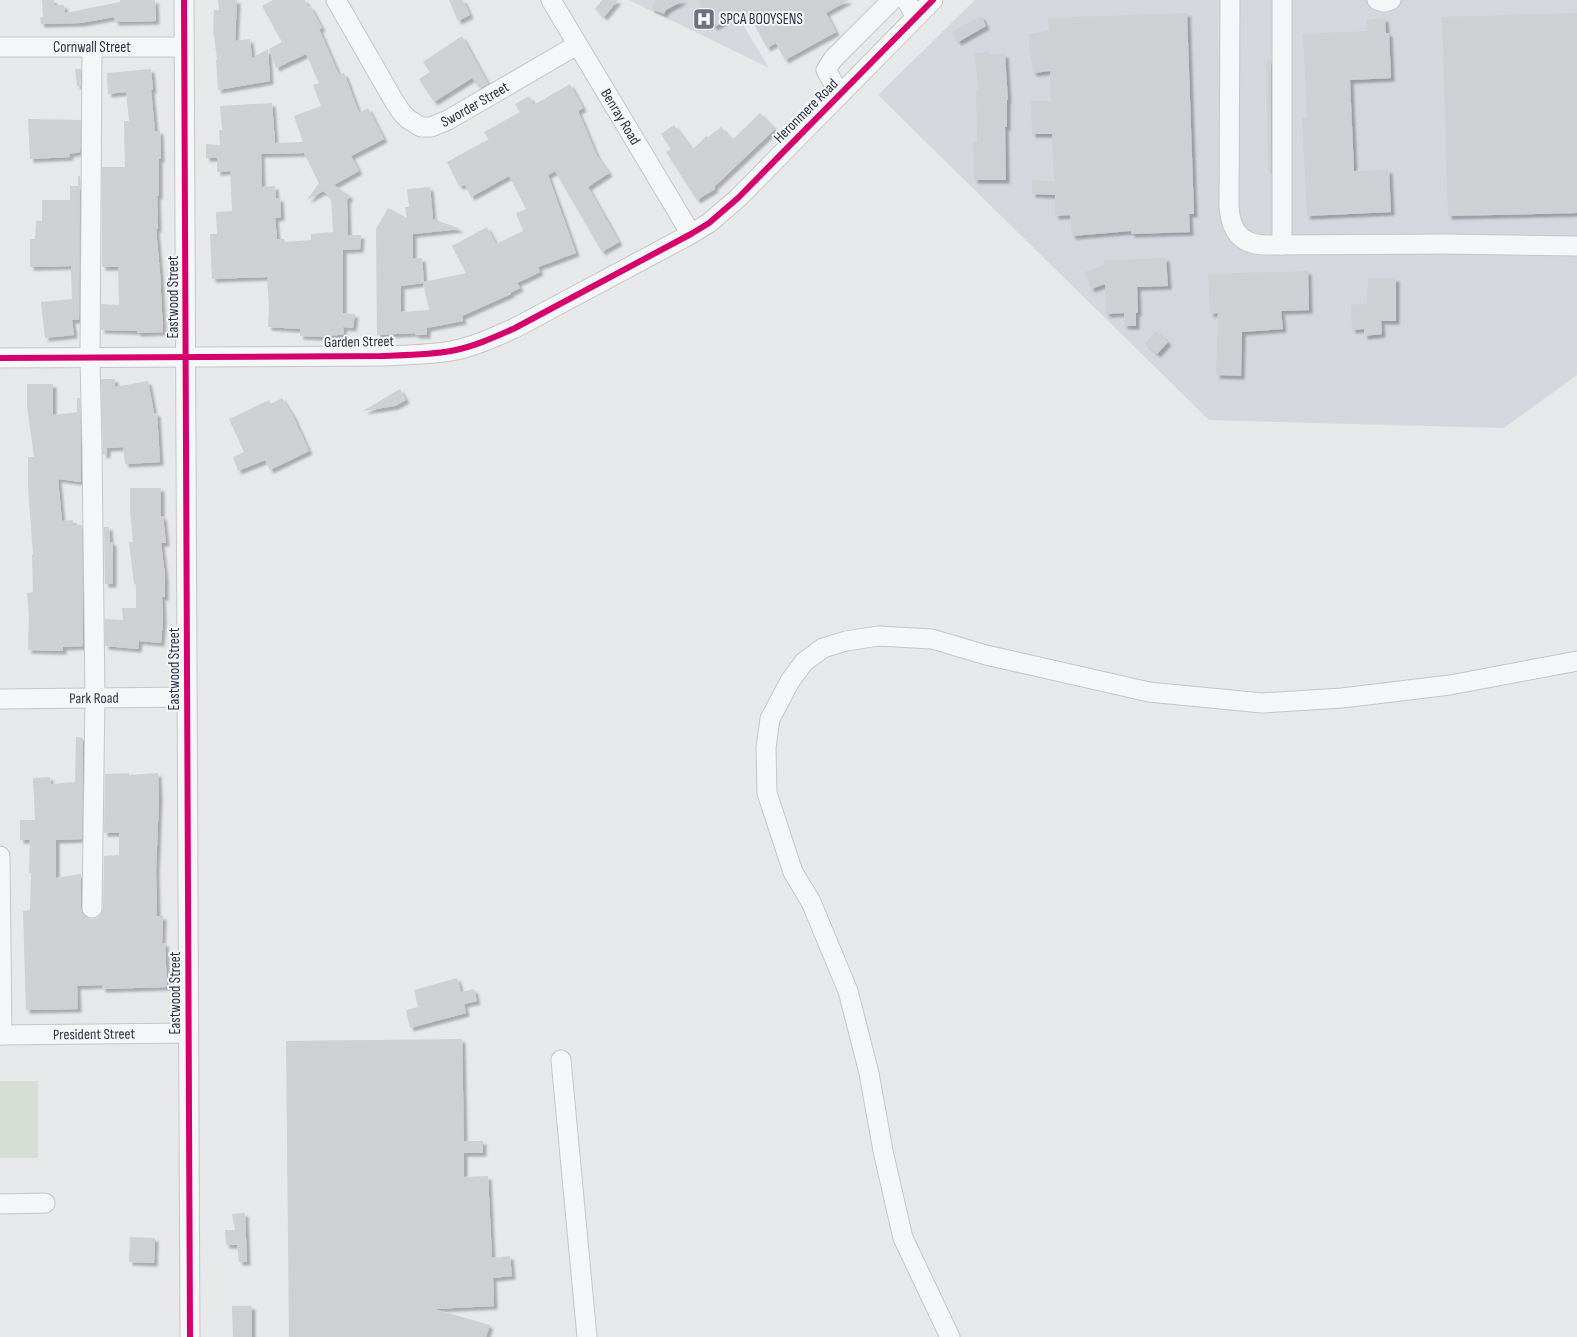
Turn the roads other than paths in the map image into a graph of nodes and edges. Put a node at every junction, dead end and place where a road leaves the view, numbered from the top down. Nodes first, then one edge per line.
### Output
1 (184, 0) edge
2 (336, 0) edge
3 (551, 0) edge
4 (892, 0) edge
5 (906, 0) edge
6 (933, 0) edge
7 (1230, 0) edge
8 (1282, 0) edge
9 (1377, 0) edge
10 (1391, 0) edge
11 (916, 17) junction
12 (577, 45) junction
13 (184, 47) junction
14 (0, 48) edge
15 (92, 48) junction
16 (840, 94) junction
17 (691, 234) junction
18 (1282, 245) junction
19 (1577, 246) edge
20 (186, 356) junction
21 (0, 358) edge
22 (90, 358) junction
23 (1577, 661) edge
24 (95, 697) junction
25 (187, 697) junction
26 (0, 699) edge
27 (0, 856) edge
28 (92, 908) dead end
29 (188, 1033) junction
30 (1, 1035) edge
31 (561, 1060) dead end
32 (45, 1203) dead end
33 (0, 1204) edge
34 (190, 1337) edge
35 (587, 1337) edge
36 (950, 1337) edge

1 - 13 street, Eastwood Street
2 - 12 street, Sworder Street
3 - 12 street, Benray Road
4 - 16 street, Heronmere Road
5 - 11 street
6 - 11 street, Heronmere Road
7 - 18 street
8 - 18 street
9 - 10 street
11 - 16 street, Heronmere Road
12 - 17 street, Benray Road
13 - 15 street, Cornwall Street
13 - 20 street, Eastwood Street
14 - 15 street, Cornwall Street
15 - 22 street
16 - 17 street, Heronmere Road
17 - 20 street, Garden Street
18 - 19 street
20 - 22 street, Garden Street
20 - 25 street, Eastwood Street
21 - 22 street, Garden Street
22 - 24 street
23 - 36 street
24 - 25 street, Park Road
24 - 26 street, Park Road
24 - 28 street
25 - 29 street, Eastwood Street
27 - 30 street
29 - 30 street, President Street
29 - 34 street, Eastwood Street
31 - 35 street
32 - 33 street

